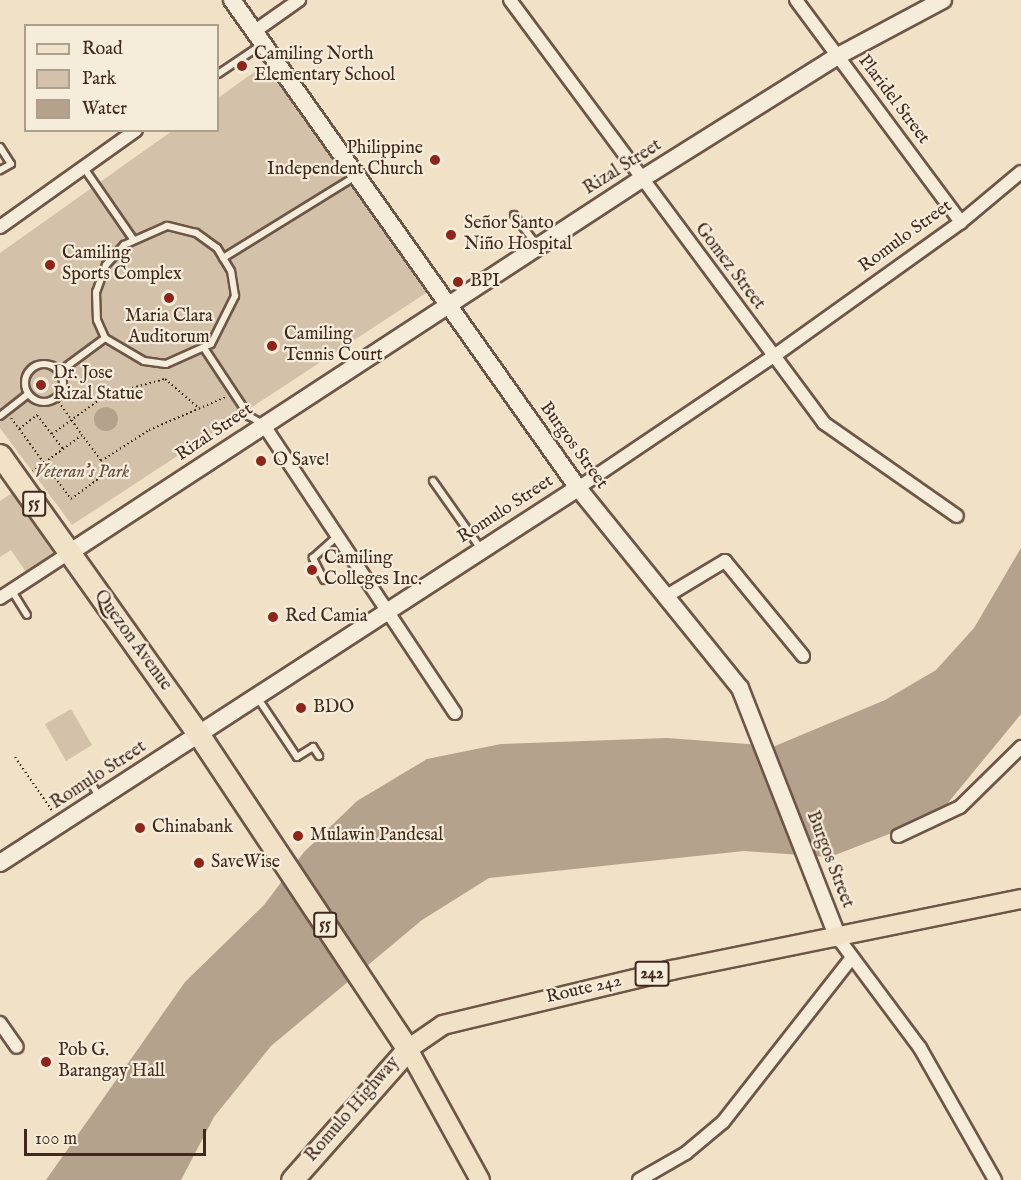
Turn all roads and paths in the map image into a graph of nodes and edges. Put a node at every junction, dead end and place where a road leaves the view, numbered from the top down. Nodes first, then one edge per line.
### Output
1 (232, 0) edge
2 (299, 0) edge
3 (510, 0) edge
4 (796, 0) edge
5 (943, 0) edge
6 (259, 37) junction
7 (838, 56) junction
8 (219, 73) edge
9 (133, 132) edge
10 (0, 147) edge
11 (84, 168) junction
12 (0, 170) edge
13 (1021, 172) edge
14 (356, 175) junction
15 (640, 180) junction
16 (514, 215) dead end
17 (962, 222) junction
18 (0, 227) edge
19 (133, 239) junction
20 (537, 246) junction
21 (223, 258) junction
22 (446, 304) junction
23 (105, 338) junction
24 (204, 348) junction
25 (774, 356) junction
26 (59, 372) junction
27 (234, 392) junction
28 (27, 396) junction
29 (56, 398) junction
30 (200, 409) junction
31 (6, 411) junction
32 (0, 416) edge
33 (71, 420) junction
34 (263, 424) junction
35 (19, 429) junction
36 (52, 434) junction
37 (82, 435) junction
38 (63, 449) junction
39 (101, 461) junction
40 (44, 463) junction
41 (6, 468) edge
42 (433, 481) dead end
43 (578, 488) junction
44 (957, 516) dead end
45 (335, 538) junction
46 (482, 550) junction
47 (69, 553) junction
48 (324, 580) dead end
49 (3, 595) edge
50 (665, 597) junction
51 (386, 611) junction
52 (27, 615) dead end
53 (804, 656) dead end
54 (257, 696) junction
55 (455, 713) dead end
56 (199, 735) junction
57 (1021, 747) edge
58 (319, 756) dead end
59 (15, 757) dead end
60 (90, 781) dead end
61 (100, 798) junction
62 (60, 810) dead end
63 (261, 830) joint
64 (898, 836) dead end
65 (0, 863) edge
66 (1021, 898) edge
67 (838, 938) junction
68 (851, 959) junction
69 (0, 1023) edge
70 (17, 1047) dead end
71 (408, 1048) junction
72 (476, 1178) edge
73 (292, 1180) edge
74 (639, 1180) edge
75 (995, 1180) edge

1 - 6 street, Burgos Street
2 - 6 street
3 - 15 street, Gomez Street
4 - 7 street, Plaridel Street
5 - 7 street, Rizal Street
6 - 8 lane
6 - 14 street, Burgos Street
7 - 15 street, Rizal Street
7 - 17 street, Plaridel Street
9 - 11 street
10 - 12 lane
11 - 18 street
11 - 19 lane
13 - 17 street, Romulo Street
14 - 21 lane
14 - 22 street, Burgos Street
15 - 20 street, Rizal Street
15 - 25 street, Gomez Street
16 - 20 lane
17 - 25 street, Romulo Street
19 - 21 lane
19 - 23 lane
20 - 22 street, Rizal Street
21 - 24 lane
22 - 34 street, Rizal Street
22 - 43 street, Burgos Street
23 - 24 lane
23 - 26 lane
24 - 27 lane
25 - 43 street, Romulo Street
25 - 44 street, Gomez Street
26 - 28 lane
26 - 29 lane
27 - 30 path
27 - 34 lane
28 - 29 lane
28 - 31 lane
29 - 33 path
30 - 33 path
30 - 39 path
31 - 32 lane
31 - 35 path
33 - 36 path
33 - 37 path
34 - 45 street
34 - 47 street, Rizal Street
35 - 36 path
35 - 40 path
36 - 38 path
37 - 38 path
37 - 39 path
38 - 40 path
39 - 40 path
40 - 41 path
41 - 47 highway, Quezon Avenue / 55
42 - 46 lane
43 - 46 street, Romulo Street
43 - 50 street, Burgos Street
45 - 48 lane
45 - 51 street
46 - 51 street, Romulo Street
47 - 49 street, Rizal Street
47 - 56 highway, Quezon Avenue / 55
49 - 52 lane
50 - 53 street
50 - 67 street, Burgos Street
51 - 54 street, Romulo Street
51 - 55 street
54 - 56 street, Romulo Street
54 - 58 lane
56 - 61 street, Romulo Street
56 - 63 highway, Quezon Avenue / 55
57 - 64 street
59 - 62 path
60 - 61 lane
61 - 65 street, Romulo Street
63 - 71 highway, Romulo Highway / 55
66 - 67 main road, Route 242 / 242
67 - 68 street
67 - 71 main road, Route 242 / 242
68 - 74 street
68 - 75 street
69 - 70 street
71 - 72 main road
71 - 73 highway, Romulo Highway

